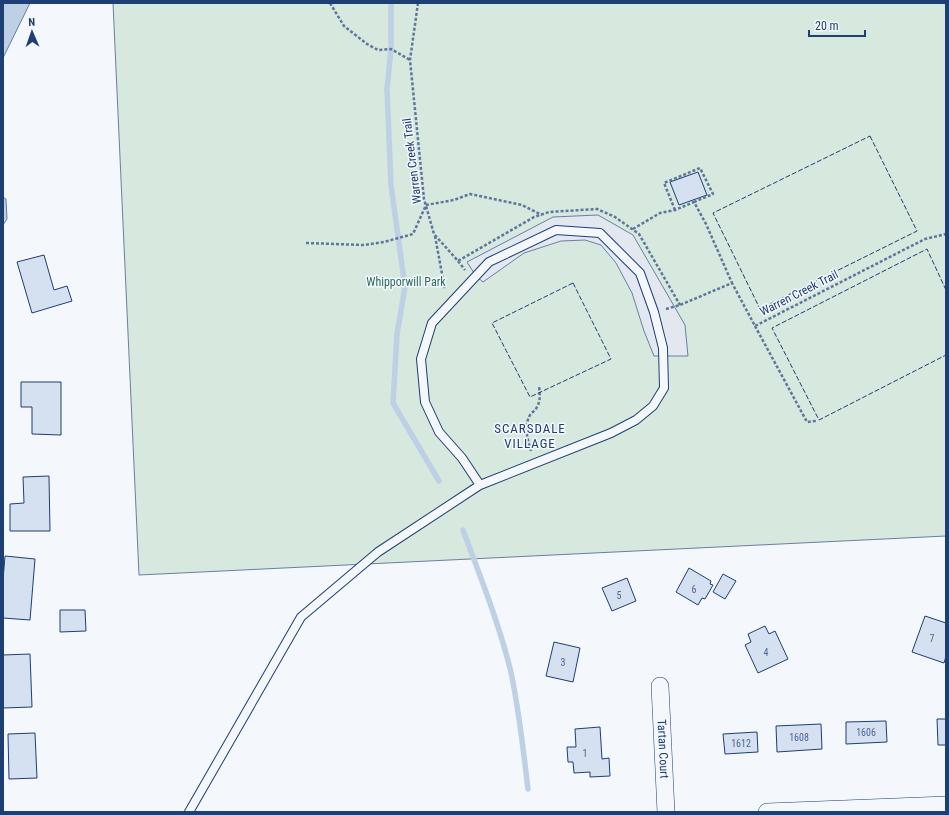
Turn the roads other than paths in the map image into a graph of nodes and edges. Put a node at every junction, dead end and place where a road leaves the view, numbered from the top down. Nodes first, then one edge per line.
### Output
1 (480, 485) junction
2 (660, 686) dead end
3 (946, 805) edge
4 (189, 812) edge
5 (666, 812) edge
6 (767, 812) edge

1 - 1 lane
1 - 4 lane
2 - 5 street, Tartan Court
3 - 6 street

